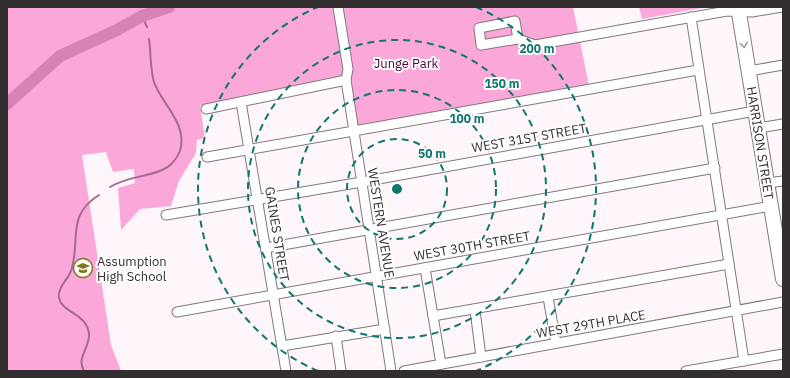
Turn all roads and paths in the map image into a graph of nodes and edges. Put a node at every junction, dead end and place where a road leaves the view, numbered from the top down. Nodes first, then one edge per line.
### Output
1 (338, 7) edge
2 (782, 7) edge
3 (739, 9) edge
4 (691, 17) junction
5 (518, 39) dead end
6 (783, 65) edge
7 (698, 70) junction
8 (749, 71) junction
9 (346, 80) junction
10 (241, 102) junction
11 (206, 109) dead end
12 (755, 111) junction
13 (706, 120) junction
14 (783, 124) edge
15 (758, 128) junction
16 (354, 131) junction
17 (250, 150) junction
18 (207, 157) dead end
19 (715, 168) junction
20 (783, 181) edge
21 (362, 182) junction
22 (767, 183) junction
23 (258, 200) junction
24 (770, 206) junction
25 (722, 214) junction
26 (166, 215) dead end
27 (369, 230) junction
28 (779, 235) edge
29 (266, 248) junction
30 (729, 264) junction
31 (425, 268) junction
32 (377, 277) junction
33 (783, 279) edge
34 (274, 295) junction
35 (548, 297) junction
36 (783, 302) edge
37 (475, 310) junction
38 (736, 311) junction
39 (177, 312) dead end
40 (433, 316) junction
41 (385, 330) junction
42 (336, 336) junction
43 (556, 343) junction
44 (282, 346) junction
45 (783, 354) edge
46 (481, 357) junction
47 (744, 361) junction
48 (441, 364) junction
49 (286, 371) edge
50 (341, 371) edge
51 (392, 371) edge
52 (404, 371) edge
53 (686, 371) edge

1 - 9 street, WESTERN AVENUE
2 - 3 street
3 - 4 street
3 -> 8 highway, HARRISON STREET
4 - 5 street
4 - 7 street
6 - 8 street
7 - 13 street
7 - 16 street
8 - 12 highway, HARRISON STREET
9 - 10 street
9 - 16 street, WESTERN AVENUE
10 - 11 street
10 - 17 street, GAINES STREET
12 - 13 street, WEST 31ST STREET
12 - 15 highway, HARRISON STREET
13 - 19 street
13 - 21 street, WEST 31ST STREET
14 - 15 street
15 - 22 highway, HARRISON STREET
16 - 17 street
16 - 21 street, WESTERN AVENUE
17 - 18 street
17 - 23 street, GAINES STREET
19 - 25 street
19 - 27 street
20 - 22 street
21 - 23 street, WEST 31ST STREET
21 - 27 street, WESTERN AVENUE
22 - 24 highway, HARRISON STREET
23 - 26 street, WEST 31ST STREET
23 - 29 street, GAINES STREET
24 - 25 street, WEST 30TH STREET
24 - 28 highway, HARRISON STREET
25 - 30 street
25 - 31 street, WEST 30TH STREET
27 - 29 street
27 - 32 street, WESTERN AVENUE
28 - 33 highway, HARRISON STREET
29 - 34 street, GAINES STREET
30 - 35 street
30 - 38 street
31 - 32 street, WEST 30TH STREET
31 - 40 street
32 - 34 street, WEST 30TH STREET
32 - 41 street, WESTERN AVENUE
34 - 39 street, WEST 30TH STREET
34 - 44 street, GAINES STREET
35 - 37 street
35 - 43 street
36 - 38 street, WEST 29TH PLACE
37 - 40 street
37 - 46 street
38 - 43 street, WEST 29TH PLACE
38 - 47 street
40 - 48 street
41 - 42 street
41 - 51 street, WESTERN AVENUE
42 - 44 street
42 - 50 street
43 - 46 street, WEST 29TH PLACE
44 - 49 street, GAINES STREET
45 - 47 street
46 - 48 street, WEST 29TH PLACE
47 - 53 street
48 - 52 street, WEST 29TH PLACE

